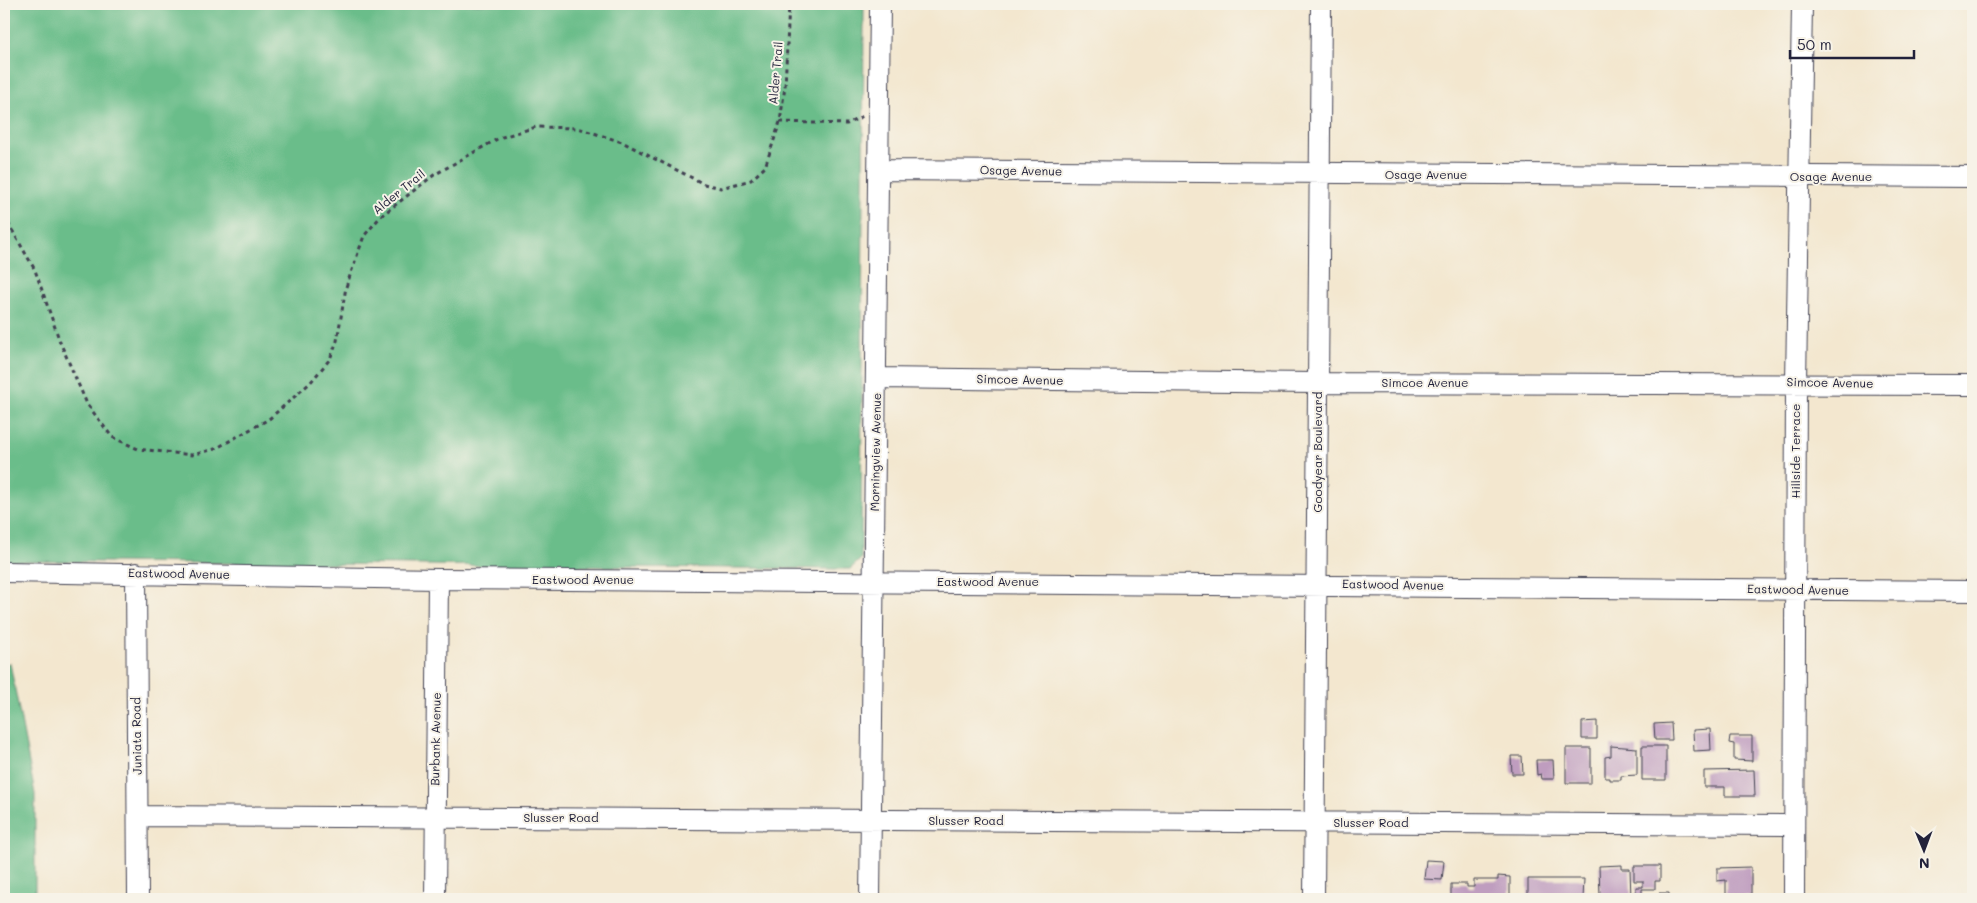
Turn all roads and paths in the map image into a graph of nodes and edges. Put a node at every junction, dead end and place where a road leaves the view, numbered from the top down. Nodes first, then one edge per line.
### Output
1 (789, 4) edge
2 (880, 4) edge
3 (1321, 4) edge
4 (1802, 4) edge
5 (879, 108) junction
6 (780, 122) junction
7 (879, 170) junction
8 (1320, 174) junction
9 (1800, 176) junction
10 (1973, 177) edge
11 (4, 216) edge
12 (876, 378) junction
13 (1318, 383) junction
14 (1796, 383) junction
15 (1973, 385) edge
16 (4, 572) edge
17 (136, 573) junction
18 (438, 579) junction
19 (874, 581) junction
20 (1317, 584) junction
21 (1796, 590) junction
22 (1973, 591) edge
23 (138, 816) junction
24 (434, 817) junction
25 (870, 820) junction
26 (1315, 822) junction
27 (1793, 825) junction
28 (138, 899) edge
29 (435, 899) edge
30 (870, 899) edge
31 (1314, 899) edge
32 (1794, 899) edge

1 - 6 path, Alder Trail
2 - 5 street, Morningview Avenue
3 - 8 street, Goodyear Boulevard
4 - 9 street, Hillside Terrace
5 - 6 path
5 - 7 street, Morningview Avenue
6 - 11 path, Alder Trail
7 - 8 street, Osage Avenue
7 - 12 street, Morningview Avenue
8 - 9 street, Osage Avenue
8 - 13 street, Goodyear Boulevard
9 - 10 street, Osage Avenue
9 - 14 street, Hillside Terrace
12 - 13 street, Simcoe Avenue
12 - 19 street, Morningview Avenue
13 - 14 street, Simcoe Avenue
13 - 20 street, Goodyear Boulevard
14 - 15 street, Simcoe Avenue
14 - 21 street, Hillside Terrace
16 - 17 street, Eastwood Avenue
17 - 18 street, Eastwood Avenue
17 - 23 street, Juniata Road
18 - 19 street, Eastwood Avenue
18 - 24 street, Burbank Avenue
19 - 20 street, Eastwood Avenue
19 - 25 street, Morningview Avenue
20 - 21 street, Eastwood Avenue
20 - 26 street, Goodyear Boulevard
21 - 22 street, Eastwood Avenue
21 - 27 street, Hillside Terrace
23 - 24 street, Slusser Road
23 - 28 street, Juniata Road
24 - 25 street, Slusser Road
24 - 29 street, Burbank Avenue
25 - 26 street, Slusser Road
25 - 30 street, Morningview Avenue
26 - 27 street, Slusser Road
26 - 31 street, Goodyear Boulevard
27 - 32 street, Hillside Terrace

